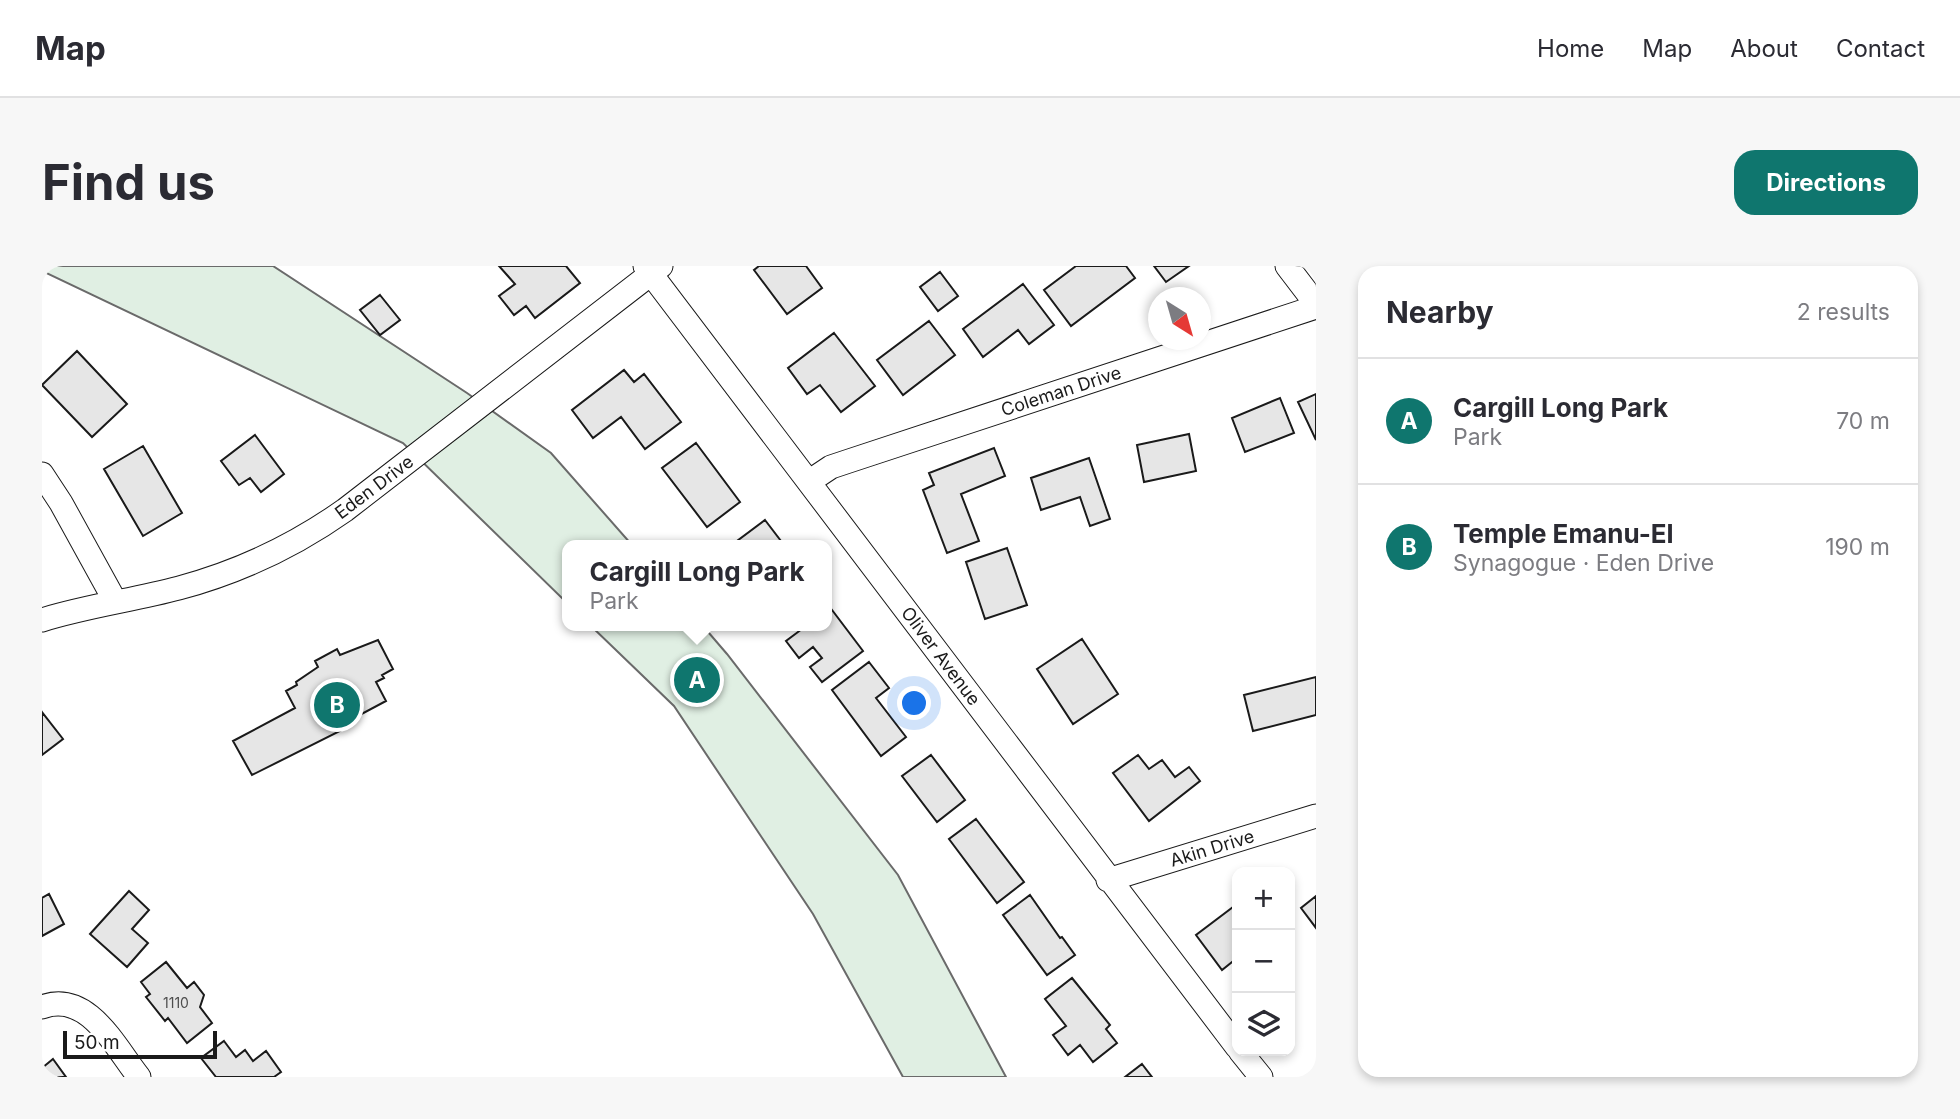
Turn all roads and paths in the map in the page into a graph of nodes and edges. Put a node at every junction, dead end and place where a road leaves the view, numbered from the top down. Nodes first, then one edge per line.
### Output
1 (1287, 266) edge
2 (652, 269) edge
3 (1316, 306) edge
4 (42, 474) edge
5 (810, 481) junction
6 (114, 601) junction
7 (42, 621) edge
8 (1316, 816) edge
9 (1108, 880) junction
10 (42, 1007) edge
11 (1232, 1040) edge
12 (1244, 1056) edge
13 (139, 1077) edge
14 (1261, 1077) edge

1 - 3 street
2 - 5 street, Oliver Avenue
2 - 6 street, Eden Drive
3 - 5 street, Coleman Drive
4 - 6 street
5 - 9 street, Oliver Avenue
6 - 7 street, Eden Drive
8 - 9 street, Akin Drive
9 - 11 street, Oliver Avenue
10 - 13 street
12 - 14 street, Oliver Avenue

